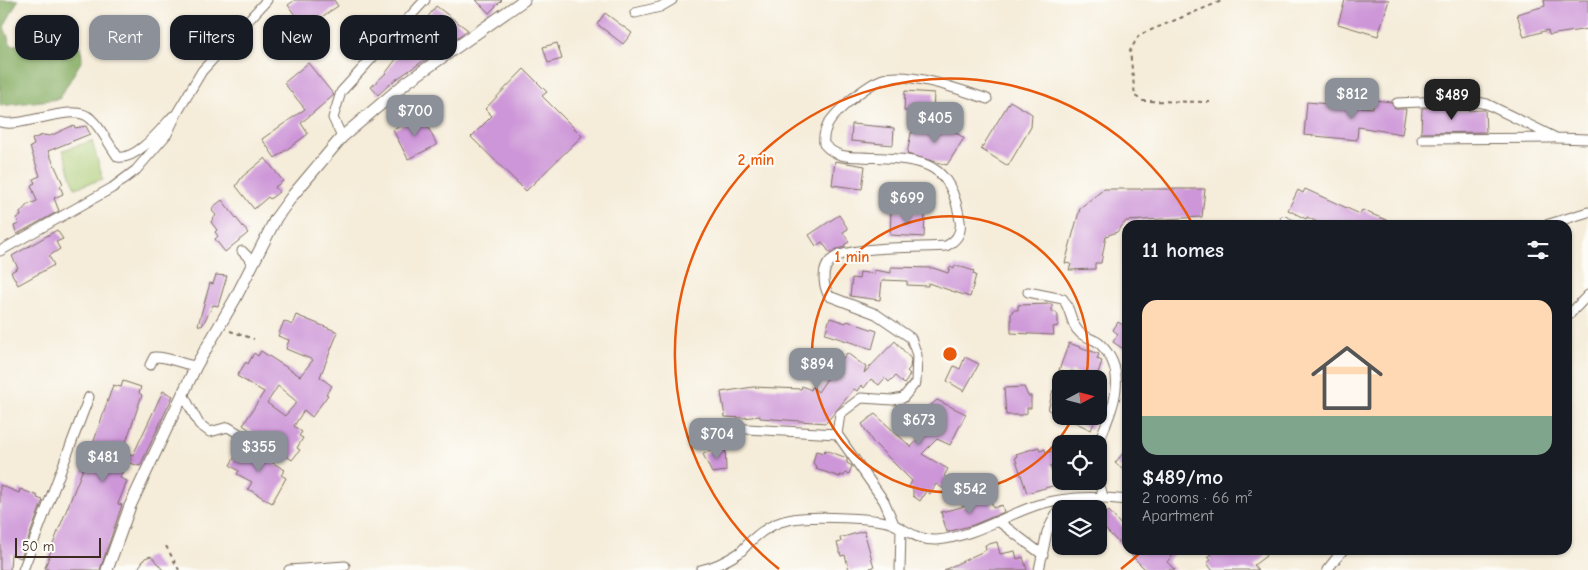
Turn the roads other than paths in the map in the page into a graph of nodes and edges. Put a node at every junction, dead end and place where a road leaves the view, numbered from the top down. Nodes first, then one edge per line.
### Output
1 (267, 0) edge
2 (425, 0) edge
3 (524, 0) edge
4 (672, 0) edge
5 (635, 13) dead end
6 (987, 99) dead end
7 (1397, 103) dead end
8 (177, 113) junction
9 (0, 122) edge
10 (342, 137) junction
11 (1556, 138) junction
12 (1422, 139) dead end
13 (1588, 139) edge
14 (1588, 212) edge
15 (1283, 218) dead end
16 (1288, 220) edge
17 (1562, 220) edge
18 (0, 251) edge
19 (242, 251) dead end
20 (253, 262) junction
21 (1028, 292) dead end
22 (1588, 295) edge
23 (1572, 312) edge
24 (150, 365) dead end
25 (196, 366) junction
26 (183, 394) junction
27 (89, 397) dead end
28 (710, 427) dead end
29 (836, 434) junction
30 (1102, 435) edge
31 (266, 450) dead end
32 (1101, 490) edge
33 (1103, 497) junction
34 (1122, 499) edge
35 (1063, 500) edge
36 (1052, 502) edge
37 (998, 521) junction
38 (1052, 522) edge
39 (898, 527) junction
40 (1043, 555) junction
41 (1339, 555) edge
42 (345, 566) dead end
43 (23, 570) edge
44 (107, 570) edge
45 (289, 570) edge
46 (704, 570) edge
47 (900, 570) edge
48 (1039, 570) edge
49 (1327, 570) edge

1 - 8 street
2 - 10 street
3 - 10 street
4 - 5 street
6 - 29 street
7 - 11 street
8 - 9 street
8 - 18 street
10 - 20 street
11 - 12 street
11 - 13 street
14 - 17 street
15 - 16 lane
19 - 20 street
20 - 25 street
21 - 30 street
22 - 23 street
24 - 25 street
25 - 26 street
26 - 31 street
26 - 44 street
27 - 43 street
28 - 29 street
29 - 39 street
32 - 33 street
33 - 34 street
33 - 35 street
36 - 37 street
37 - 39 street
37 - 40 street
38 - 40 street
39 - 46 street
39 - 47 street
40 - 48 street
41 - 49 street
42 - 45 street

